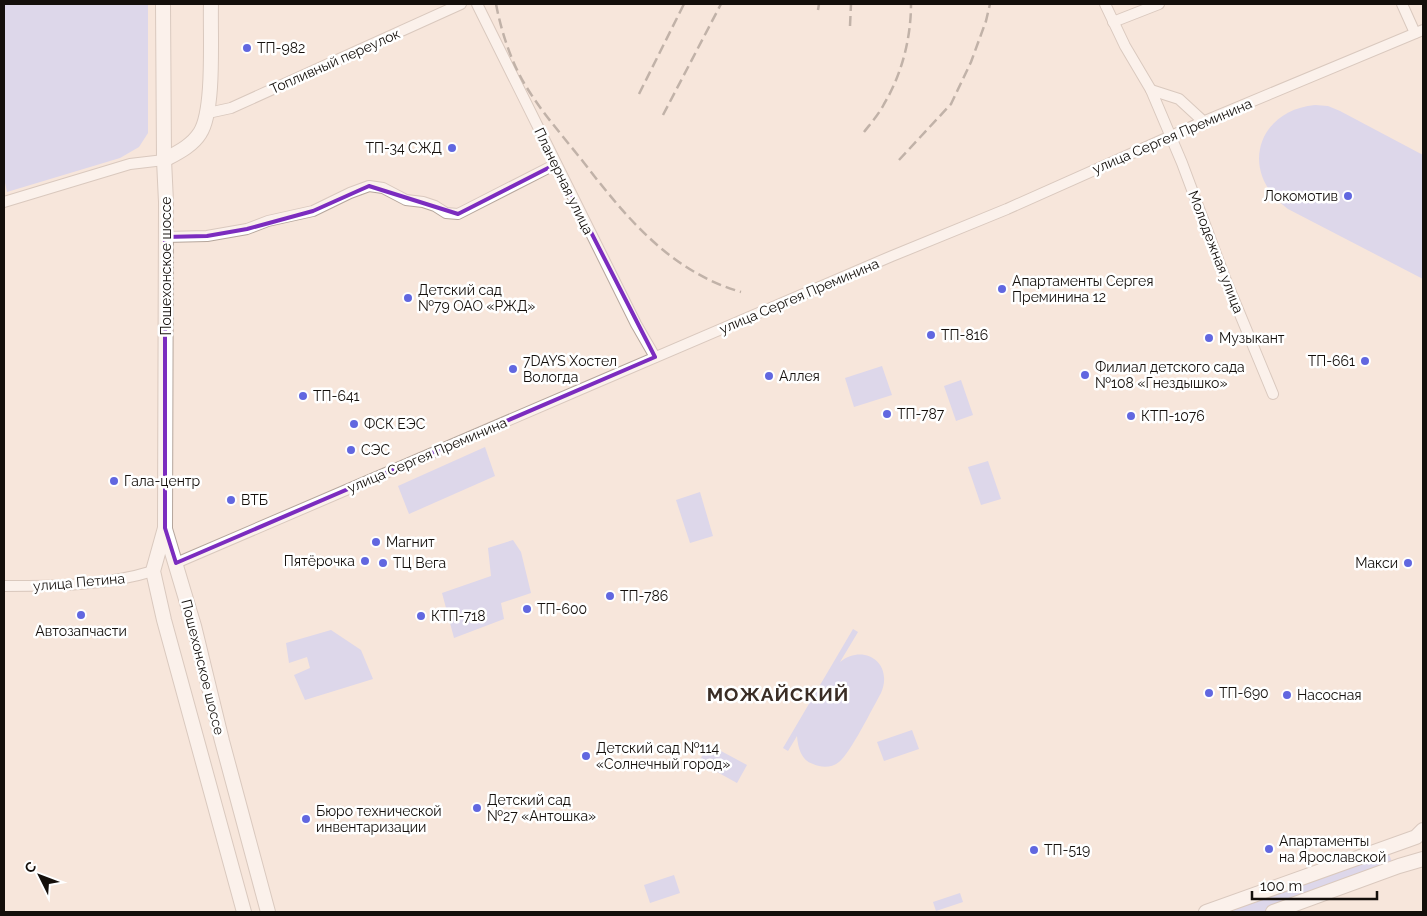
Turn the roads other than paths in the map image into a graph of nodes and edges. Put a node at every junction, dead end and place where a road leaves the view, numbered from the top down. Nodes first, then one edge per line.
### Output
1 (163, 4) edge
2 (211, 4) edge
3 (461, 4) edge
4 (477, 4) edge
5 (1105, 4) edge
6 (1159, 4) edge
7 (1402, 4) edge
8 (1113, 22) junction
9 (1419, 32) edge
10 (1151, 90) junction
11 (208, 113) junction
12 (1204, 122) junction
13 (1170, 137) junction
14 (164, 160) junction
15 (556, 164) junction
16 (4, 202) edge
17 (165, 236) junction
18 (655, 357) junction
19 (1274, 394) dead end
20 (165, 528) junction
21 (176, 563) junction
22 (153, 571) junction
23 (4, 586) edge
24 (222, 741) junction
25 (199, 747) junction
26 (1423, 830) edge
27 (1423, 854) edge
28 (1423, 859) edge
29 (244, 912) edge
30 (268, 912) edge
31 (1206, 912) edge
32 (1273, 912) edge

1 - 14 main road, Пошехонское шоссе
2 - 11 main road
3 - 11 street, Топливный переулок
4 - 15 street, Планерная улица
5 - 8 street, Молодежная улица
6 - 8 street
7 - 9 street
8 - 10 street, Молодежная улица
9 - 12 street, улица Сергея Преминина
10 - 12 street
10 - 13 street, Молодежная улица
11 - 14 main road
12 - 13 street, улица Сергея Преминина
13 - 18 street, улица Сергея Преминина
13 - 19 street, Молодежная улица
14 - 16 street
14 - 17 main road, Пошехонское шоссе
15 - 17 street
15 - 18 street, Планерная улица
17 - 20 main road, Пошехонское шоссе
18 - 21 street, улица Сергея Преминина
20 - 21 main road, Пошехонское шоссе
20 - 22 main road, Пошехонское шоссе
21 - 22 main road
21 - 24 main road, Пошехонское шоссе
22 - 23 street, улица Петина
22 - 25 main road, Пошехонское шоссе
24 - 25 main road, Пошехонское шоссе
24 - 30 main road, Пошехонское шоссе
25 - 29 main road, Пошехонское шоссе
26 - 27 main road
26 - 31 main road
28 - 32 main road

